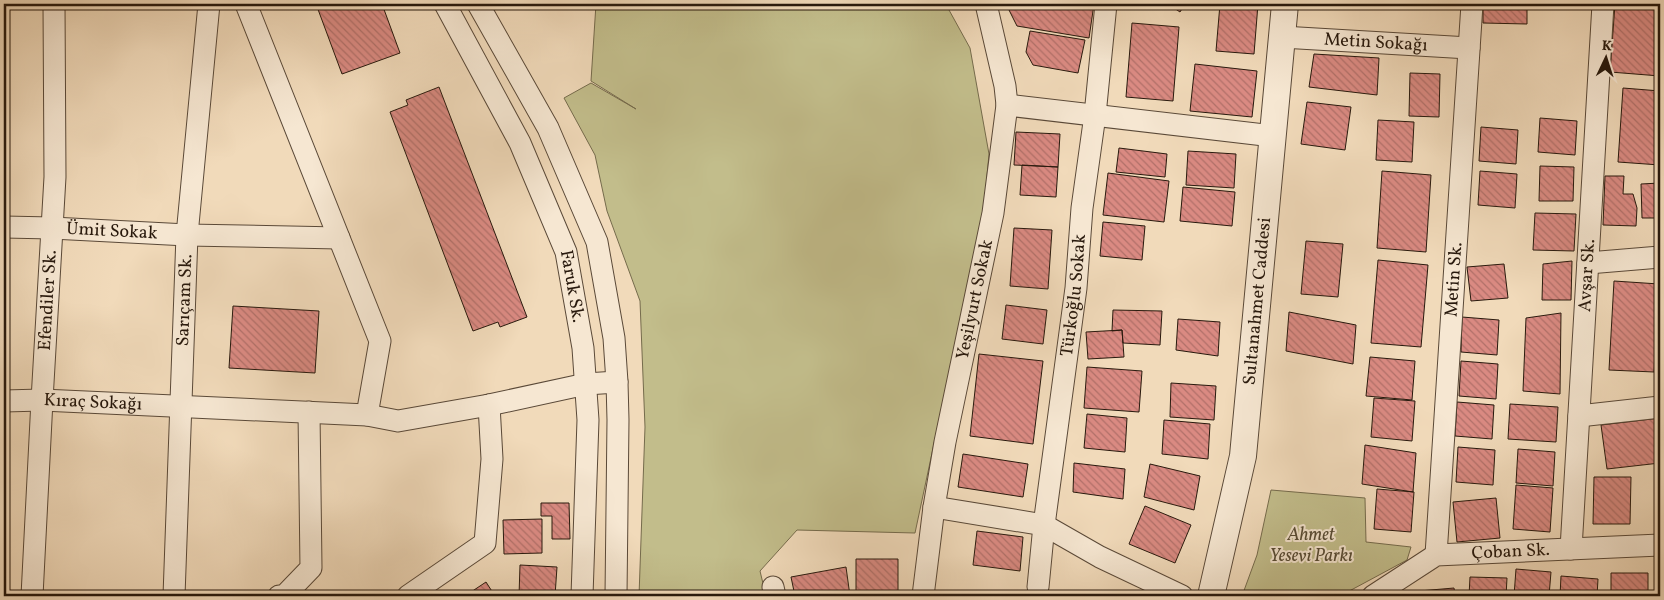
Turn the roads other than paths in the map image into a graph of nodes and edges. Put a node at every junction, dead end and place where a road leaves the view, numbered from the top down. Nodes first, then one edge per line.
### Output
1 (54, 4) edge
2 (209, 4) edge
3 (246, 4) edge
4 (445, 4) edge
5 (478, 4) edge
6 (986, 4) edge
7 (1106, 4) edge
8 (1285, 4) edge
9 (1472, 4) edge
10 (1603, 4) edge
11 (1282, 37) junction
12 (1469, 48) junction
13 (1007, 105) junction
14 (1095, 116) junction
15 (1273, 136) junction
16 (4, 227) edge
17 (52, 228) junction
18 (187, 236) junction
19 (339, 238) junction
20 (597, 242) junction
21 (566, 252) junction
22 (1660, 257) edge
23 (1588, 263) junction
24 (617, 382) junction
25 (586, 384) junction
26 (42, 400) junction
27 (4, 402) edge
28 (489, 405) junction
29 (181, 407) junction
30 (1660, 407) edge
31 (309, 412) junction
32 (367, 415) junction
33 (1579, 416) junction
34 (934, 507) junction
35 (1044, 525) junction
36 (1660, 545) edge
37 (1571, 549) junction
38 (1436, 555) junction
39 (1038, 587) dead end
40 (32, 596) edge
41 (174, 596) edge
42 (279, 596) edge
43 (408, 596) edge
44 (582, 596) edge
45 (616, 596) edge
46 (923, 596) edge
47 (1182, 596) edge
48 (1211, 596) edge
49 (1373, 596) edge

1 - 17 street, Efendiler Sk.
2 - 18 street, Sarıçam Sk.
3 - 19 street
4 - 21 street, Faruk Sk.
5 - 20 street
6 - 13 street, Yeşilyurt Sokak
7 - 14 street, Türkoğlu Sokak
8 - 11 street, Sultanahmet Caddesi
9 - 12 street, Metin Sk.
10 - 23 street, Avşar Sk.
11 - 12 street, Metin Sokağı
11 - 15 street, Sultanahmet Caddesi
12 - 38 street, Metin Sk.
13 - 14 street
13 - 34 street, Yeşilyurt Sokak
14 - 15 street
14 - 35 street, Türkoğlu Sokak
15 - 48 street, Sultanahmet Caddesi
16 - 17 street, Ümit Sokak
17 - 18 street, Ümit Sokak
17 - 26 street, Efendiler Sk.
18 - 19 street, Ümit Sokak
18 - 29 street, Sarıçam Sk.
19 - 32 street
20 - 21 street
20 - 24 street
21 - 25 street, Faruk Sk.
22 - 23 street
23 - 33 street, Avşar Sk.
24 - 25 street, Kıraç Sokağı
24 - 45 street
25 - 28 street, Kıraç Sokağı
25 - 44 street, Faruk Sk.
26 - 27 street, Kıraç Sokağı
26 - 29 street, Kıraç Sokağı
26 - 40 street, Efendiler Sk.
28 - 32 street, Kıraç Sokağı
28 - 43 street
29 - 31 street, Kıraç Sokağı
29 - 41 street, Sarıçam Sk.
30 - 33 street
31 - 32 street, Kıraç Sokağı
31 - 42 street
33 - 37 street, Avşar Sk.
34 - 35 street
34 - 46 street, Yeşilyurt Sokak
35 - 39 street, Türkoğlu Sokak
35 - 47 street
36 - 37 street, Çoban Sk.
37 - 38 street, Çoban Sk.
38 - 49 street

